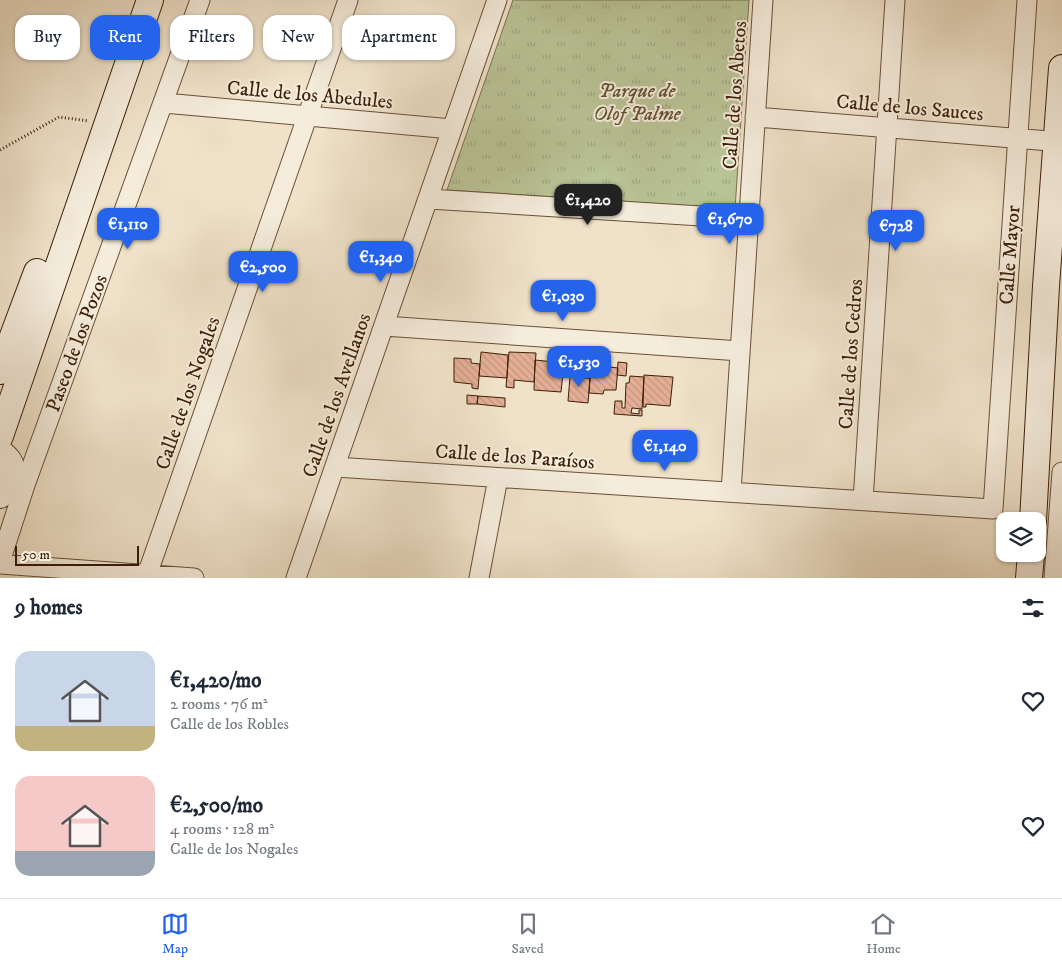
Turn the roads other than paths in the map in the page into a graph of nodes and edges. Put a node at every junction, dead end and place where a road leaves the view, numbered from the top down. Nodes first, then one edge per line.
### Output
1 (132, 0) edge
2 (150, 0) edge
3 (200, 0) edge
4 (348, 0) edge
5 (497, 0) edge
6 (763, 0) edge
7 (895, 0) edge
8 (1027, 0) edge
9 (1062, 68) edge
10 (164, 103) junction
11 (307, 116) junction
12 (755, 117) junction
13 (887, 128) junction
14 (452, 129) junction
15 (1017, 138) junction
16 (1059, 142) edge
17 (429, 199) junction
18 (748, 219) junction
19 (384, 326) junction
20 (740, 351) junction
21 (0, 370) edge
22 (0, 436) edge
23 (0, 453) edge
24 (335, 467) junction
25 (1062, 472) edge
26 (498, 478) junction
27 (12, 489) edge
28 (731, 492) junction
29 (863, 501) junction
30 (993, 509) joint
31 (1034, 512) edge
32 (1030, 562) edge
33 (0, 563) edge
34 (147, 575) junction
35 (194, 578) edge
36 (296, 578) edge
37 (479, 578) edge
38 (1029, 578) edge
39 (1054, 578) edge

1 - 21 street
2 - 22 street, Paseo de los Pozos
3 - 10 street, Paseo de los Pozos
4 - 11 street, Calle de los Nogales
5 - 14 street, Calle de los Avellanos
6 - 12 street, Calle de los Abetos
7 - 13 street, Calle de los Cedros
8 - 15 street, Calle Mayor
9 - 16 street, Calle Mayor
10 - 11 street, Calle de los Abedules
10 - 27 street, Paseo de los Pozos
11 - 14 street, Calle de los Abedules
11 - 34 street, Calle de los Nogales
12 - 13 street, Calle de los Sauces
12 - 18 street, Calle de los Abetos
13 - 15 street, Calle de los Sauces
13 - 29 street, Calle de los Cedros
14 - 17 street, Calle de los Avellanos
15 - 16 street, Calle de los Sauces
15 - 30 street, Calle Mayor
16 - 31 street, Calle Mayor
17 - 18 street
17 - 19 street, Calle de los Avellanos
18 - 20 street, Calle de los Abetos
19 - 20 street
19 - 24 street, Calle de los Avellanos
20 - 28 street, Calle de los Abetos
23 - 27 street, Paseo de los Pozos
24 - 26 street, Calle de los Paraísos
24 - 36 street, Calle de los Avellanos
25 - 39 street
26 - 28 street, Calle de los Paraísos
26 - 37 street
27 - 33 street, Paseo de los Pozos
28 - 29 street, Calle de los Paraísos
29 - 30 street, Calle de los Paraísos
32 - 38 street
33 - 34 street
34 - 35 street

